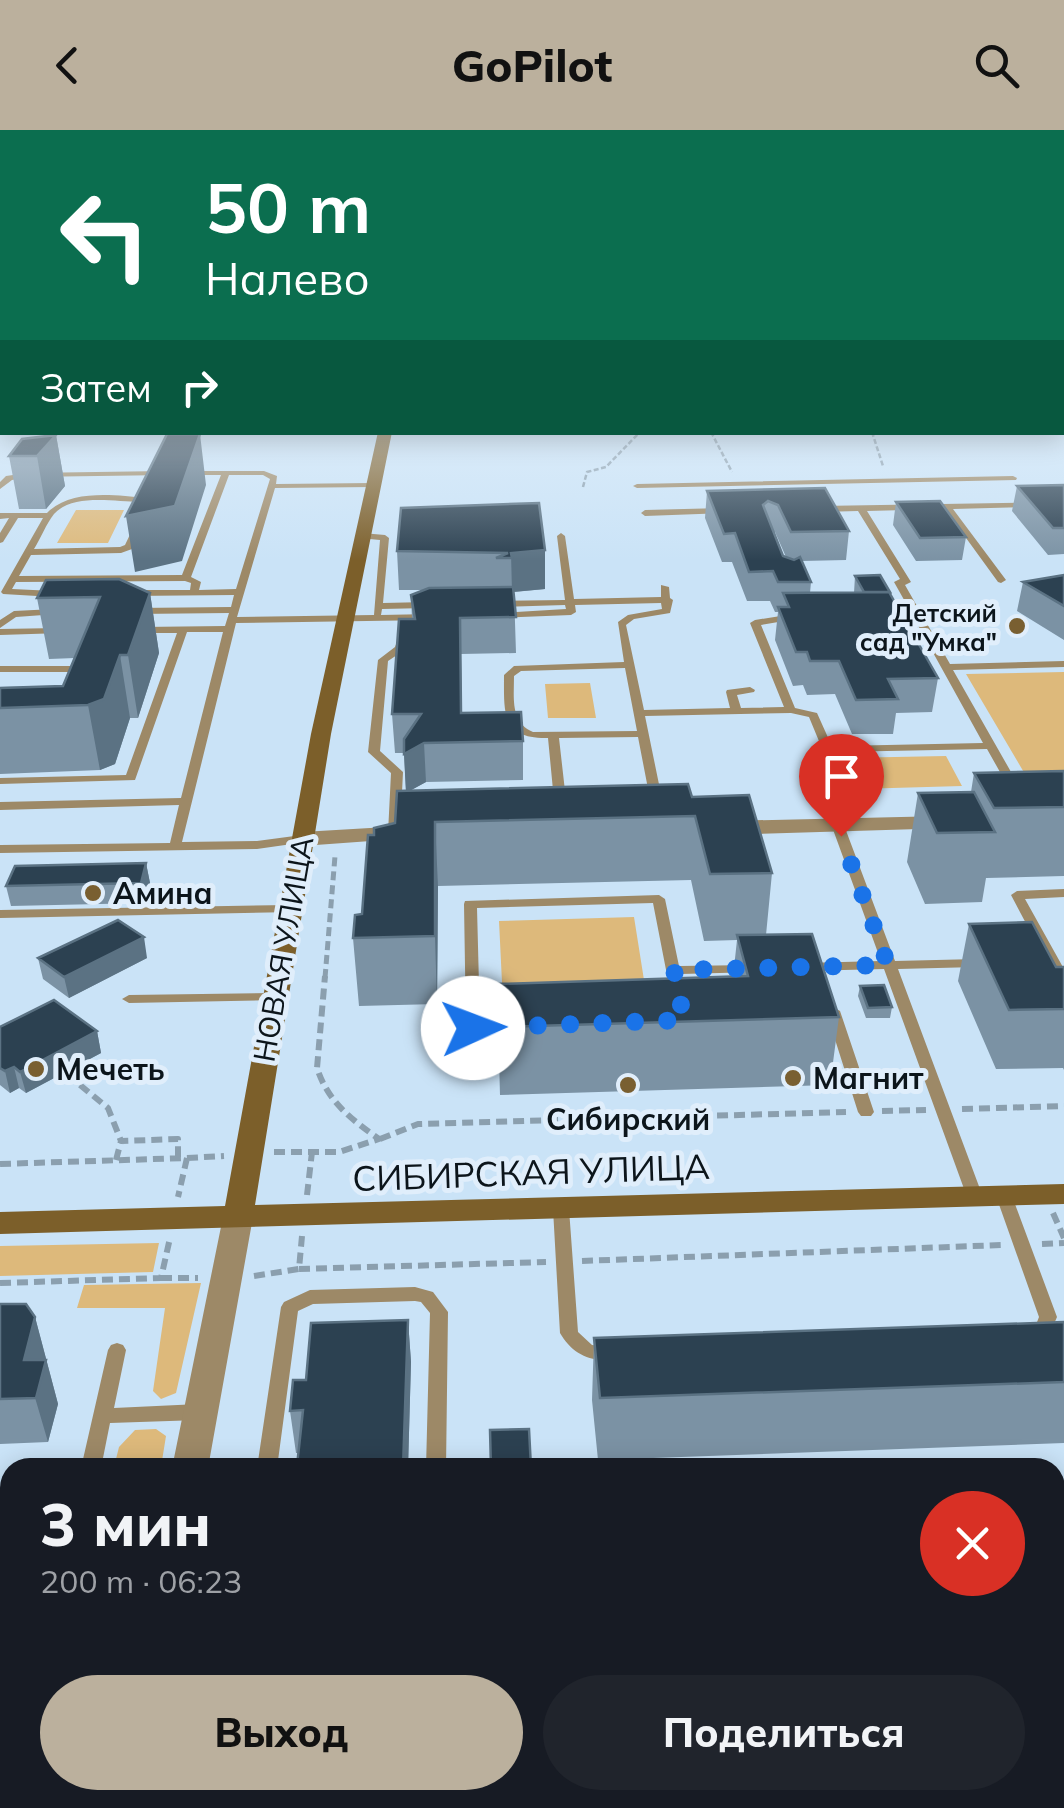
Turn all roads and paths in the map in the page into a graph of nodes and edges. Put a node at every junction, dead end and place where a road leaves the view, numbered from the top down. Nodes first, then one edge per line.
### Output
1 (384, 435) edge
2 (637, 435) edge
3 (712, 435) edge
4 (873, 435) edge
5 (883, 466) joint
6 (226, 473) junction
7 (1012, 478) dead end
8 (892, 482) junction
9 (736, 484) junction
10 (372, 485) junction
11 (272, 486) junction
12 (583, 486) dead end
13 (637, 486) dead end
14 (0, 487) edge
15 (1064, 504) edge
16 (946, 506) junction
17 (860, 508) junction
18 (802, 510) edge
19 (743, 511) edge
20 (645, 513) dead end
21 (0, 516) edge
22 (15, 516) junction
23 (49, 516) junction
24 (362, 536) junction
25 (561, 536) dead end
26 (0, 540) edge
27 (28, 552) junction
28 (186, 578) junction
29 (1001, 580) dead end
30 (6, 585) edge
31 (664, 587) dead end
32 (194, 592) junction
33 (240, 592) junction
34 (116, 593) edge
35 (58, 594) edge
36 (668, 600) junction
37 (572, 602) junction
38 (494, 604) edge
39 (436, 605) edge
40 (61, 612) edge
41 (119, 612) edge
42 (378, 612) junction
43 (482, 616) edge
44 (814, 616) edge
45 (444, 617) edge
46 (918, 617) junction
47 (344, 618) junction
48 (404, 618) junction
49 (867, 618) edge
50 (232, 620) junction
51 (0, 628) edge
52 (128, 630) edge
53 (184, 630) junction
54 (73, 631) edge
55 (1064, 664) edge
56 (630, 666) junction
57 (946, 666) junction
58 (0, 669) edge
59 (750, 690) dead end
60 (75, 691) edge
61 (791, 710) junction
62 (736, 712) junction
63 (640, 714) junction
64 (644, 734) junction
65 (554, 735) junction
66 (990, 746) junction
67 (818, 772) dead end
68 (132, 778) junction
69 (0, 781) edge
70 (1016, 791) edge
71 (528, 800) edge
72 (137, 801) junction
73 (184, 801) junction
74 (415, 802) edge
75 (396, 803) junction
76 (0, 806) edge
77 (658, 810) edge
78 (974, 822) edge
79 (837, 826) junction
80 (701, 828) edge
81 (394, 833) junction
82 (432, 833) edge
83 (302, 838) junction
84 (175, 846) junction
85 (336, 847) dead end
86 (0, 849) edge
87 (1064, 893) edge
88 (288, 909) junction
89 (0, 914) edge
90 (1053, 961) junction
91 (998, 962) edge
92 (1035, 962) edge
93 (888, 965) junction
94 (819, 967) junction
95 (764, 968) edge
96 (782, 968) edge
97 (674, 970) junction
98 (1064, 982) edge
99 (825, 985) edge
100 (274, 997) junction
101 (128, 1000) dead end
102 (830, 1003) edge
103 (80, 1085) dead end
104 (1064, 1106) edge
105 (944, 1110) junction
106 (866, 1112) junction
107 (380, 1139) junction
108 (121, 1140) junction
109 (250, 1152) junction
110 (178, 1158) dead end
111 (187, 1158) dead end
112 (116, 1160) dead end
113 (1064, 1194) edge
114 (989, 1196) junction
115 (561, 1209) junction
116 (238, 1217) junction
117 (0, 1223) edge
118 (1064, 1243) edge
119 (1021, 1245) junction
120 (564, 1261) junction
121 (299, 1269) dead end
122 (1026, 1338) edge
123 (116, 1350) dead end
124 (621, 1353) edge
125 (199, 1412) junction
126 (102, 1416) junction
127 (92, 1458) edge
128 (192, 1458) edge
129 (268, 1458) edge
130 (436, 1458) edge

1 - 10 main road, НОВАЯ УЛИЦА
2 - 12 path
3 - 9 path
4 - 5 path
5 - 8 lane
6 - 11 lane
6 - 14 lane
6 - 28 lane
7 - 8 lane
8 - 9 lane
9 - 13 lane
10 - 11 lane
10 - 24 main road, НОВАЯ УЛИЦА
11 - 33 lane
15 - 16 lane
16 - 17 lane
16 - 29 lane
17 - 18 lane
17 - 46 lane
19 - 20 lane
21 - 22 lane
22 - 23 lane
22 - 26 lane
23 - 27 lane
23 - 27 lane
24 - 42 lane
24 - 47 main road, НОВАЯ УЛИЦА
25 - 37 lane
27 - 30 lane
28 - 30 lane
28 - 32 lane
30 - 35 lane
31 - 36 lane
32 - 33 lane
32 - 34 lane
33 - 50 lane
36 - 37 lane
36 - 56 lane
37 - 38 lane
37 - 43 lane
39 - 42 lane
40 - 51 lane
41 - 50 lane
42 - 47 lane
42 - 48 lane
44 - 61 lane
45 - 48 lane
46 - 49 lane
46 - 57 lane
47 - 50 lane
47 - 83 main road, НОВАЯ УЛИЦА
48 - 75 lane
50 - 53 lane
50 - 73 lane
51 - 54 lane
52 - 53 lane
53 - 68 lane
55 - 57 lane
56 - 63 lane
56 - 65 lane
57 - 66 lane
58 - 60 lane
59 - 62 lane
61 - 62 lane
61 - 66 lane
62 - 63 lane
63 - 64 lane
64 - 65 lane
64 - 77 lane
65 - 71 lane
66 - 70 lane
67 - 79 lane
68 - 69 lane
68 - 72 lane
72 - 73 lane
72 - 76 lane
73 - 84 lane
74 - 75 lane
75 - 81 lane
78 - 79 street
79 - 80 street
79 - 93 lane
81 - 82 street
81 - 83 street
83 - 84 lane
83 - 88 main road, НОВАЯ УЛИЦА
84 - 86 lane
85 - 107 path
87 - 90 lane
88 - 89 lane
88 - 100 main road, НОВАЯ УЛИЦА
90 - 92 lane
90 - 98 lane
91 - 93 lane
93 - 94 lane
93 - 105 lane
94 - 96 lane
94 - 99 lane
95 - 97 lane
97 - 97 lane
100 - 101 lane
100 - 109 main road, НОВАЯ УЛИЦА
102 - 106 lane
103 - 108 path
104 - 105 path
105 - 106 path
105 - 114 lane
106 - 107 path
107 - 109 path
108 - 110 path
108 - 112 path
109 - 111 path
109 - 116 main road, НОВАЯ УЛИЦА
113 - 114 main road, СИБИРСКАЯ УЛИЦА
114 - 115 main road, СИБИРСКАЯ УЛИЦА
114 - 119 lane
115 - 116 main road, СИБИРСКАЯ УЛИЦА
115 - 120 lane
116 - 117 main road, СИБИРСКАЯ УЛИЦА
116 - 125 street, НОВАЯ УЛИЦА
118 - 119 path
119 - 120 path
119 - 122 lane
120 - 121 path
120 - 124 lane
123 - 126 lane
125 - 126 lane
125 - 128 street, НОВАЯ УЛИЦА
126 - 127 lane
129 - 130 lane

